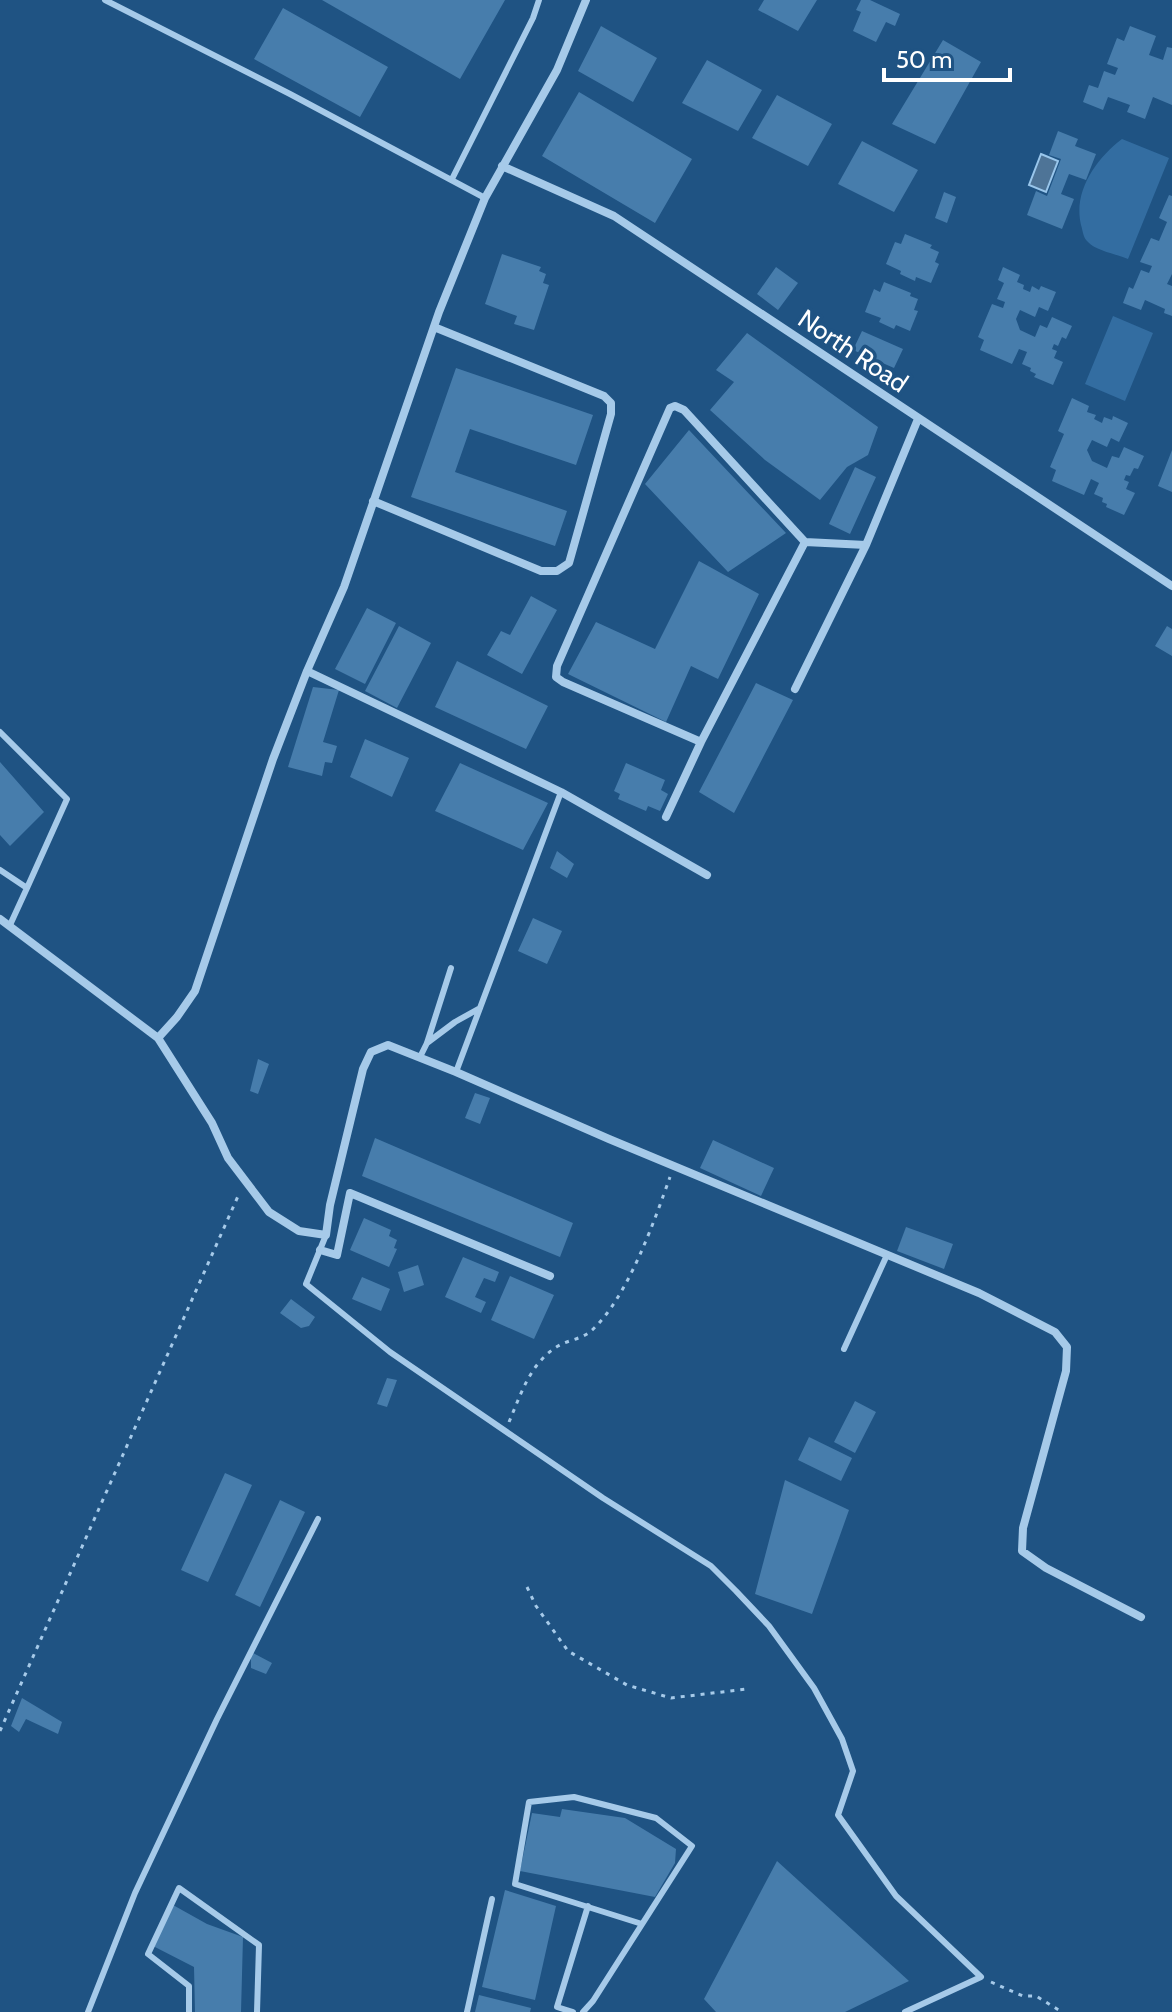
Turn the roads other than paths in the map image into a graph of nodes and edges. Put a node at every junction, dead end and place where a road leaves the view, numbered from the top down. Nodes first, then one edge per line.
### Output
1 (105, 0) edge
2 (539, 0) edge
3 (586, 0) edge
4 (502, 166) junction
5 (452, 179) junction
6 (485, 198) junction
7 (434, 327) junction
8 (918, 419) junction
9 (373, 501) junction
10 (805, 542) junction
11 (866, 545) junction
12 (1172, 586) edge
13 (307, 671) junction
14 (795, 689) dead end
15 (0, 732) edge
16 (701, 742) junction
17 (561, 792) junction
18 (666, 817) dead end
19 (0, 870) edge
20 (707, 875) dead end
21 (27, 888) junction
22 (0, 919) edge
23 (10, 925) junction
24 (451, 968) dead end
25 (480, 1008) junction
26 (158, 1038) junction
27 (427, 1043) junction
28 (420, 1057) junction
29 (456, 1072) junction
30 (326, 1235) junction
31 (320, 1250) junction
32 (887, 1255) junction
33 (550, 1276) dead end
34 (844, 1349) dead end
35 (318, 1519) dead end
36 (1141, 1617) dead end
37 (492, 1899) dead end
38 (588, 1906) junction
39 (642, 1924) junction
40 (88, 2012) edge
41 (189, 2012) edge
42 (257, 2012) edge
43 (467, 2012) edge
44 (573, 2012) edge
45 (583, 2012) edge
46 (905, 2012) edge

1 - 5 lane
2 - 5 lane
3 - 4 street
4 - 6 street
4 - 8 street, North Road
5 - 6 lane
6 - 7 street
7 - 9 street
7 - 9 street
8 - 11 street
8 - 12 street, North Road
9 - 13 street
10 - 11 street
10 - 16 street
10 - 16 street
11 - 14 street
13 - 17 street
13 - 26 street
15 - 21 lane
16 - 18 street
17 - 20 street
17 - 25 lane
19 - 21 lane
21 - 23 lane
22 - 23 street
23 - 26 street
24 - 27 lane
25 - 27 lane
25 - 29 lane
26 - 30 street
27 - 28 lane
28 - 29 street
28 - 30 street
29 - 32 street
30 - 31 lane
31 - 33 street
31 - 46 lane
32 - 34 lane
32 - 36 street
35 - 40 lane
37 - 43 lane
38 - 39 lane
38 - 39 lane
38 - 44 lane
39 - 45 lane
41 - 42 lane

